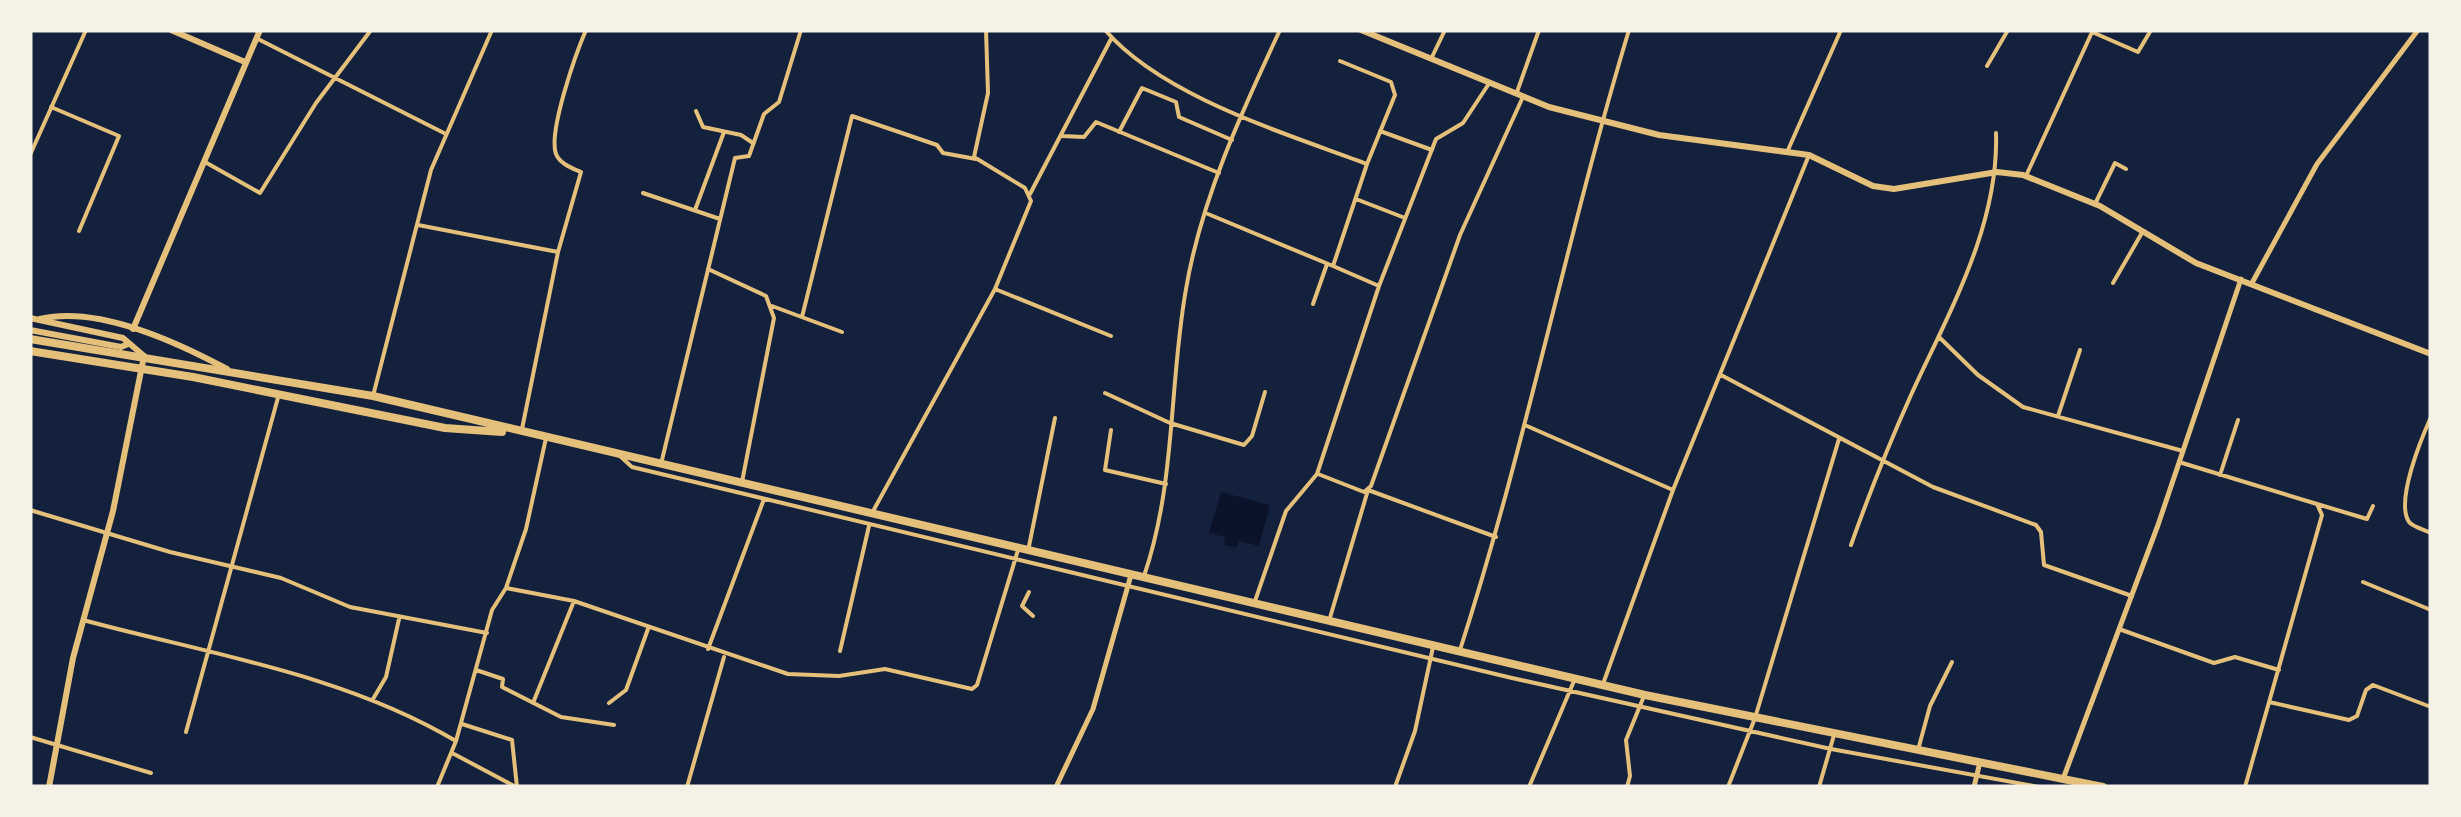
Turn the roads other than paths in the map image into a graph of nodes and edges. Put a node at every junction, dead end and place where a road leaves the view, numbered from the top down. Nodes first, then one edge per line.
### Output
1 (86, 30) edge
2 (171, 30) edge
3 (371, 30) edge
4 (492, 30) edge
5 (586, 30) edge
6 (801, 30) edge
7 (986, 30) edge
8 (1105, 30) edge
9 (1280, 30) edge
10 (1361, 30) edge
11 (1445, 30) edge
12 (1539, 30) edge
13 (1628, 30) edge
14 (1841, 30) edge
15 (2008, 30) edge
16 (2151, 30) edge
17 (2418, 30) edge
18 (2093, 31) edge
19 (258, 34) edge
20 (1112, 38) junction
21 (1432, 59) junction
22 (1340, 61) dead end
23 (244, 62) junction
24 (1987, 66) dead end
25 (337, 78) junction
26 (1488, 85) junction
27 (1519, 98) junction
28 (52, 107) junction
29 (696, 111) dead end
30 (1241, 116) junction
31 (1601, 122) junction
32 (1380, 131) junction
33 (724, 132) junction
34 (1119, 132) junction
35 (445, 133) junction
36 (1996, 134) dead end
37 (1062, 136) junction
38 (1233, 140) junction
39 (754, 143) junction
40 (1432, 150) junction
41 (1788, 150) junction
42 (30, 154) edge
43 (1809, 155) junction
44 (976, 160) junction
45 (203, 161) junction
46 (1368, 164) junction
47 (2126, 169) dead end
48 (1997, 172) junction
49 (1221, 174) junction
50 (2026, 176) junction
51 (642, 193) dead end
52 (1030, 194) junction
53 (1356, 199) junction
54 (2094, 204) junction
55 (695, 210) junction
56 (1207, 214) junction
57 (1405, 218) junction
58 (720, 219) junction
59 (418, 225) junction
60 (79, 230) dead end
61 (2143, 231) junction
62 (558, 252) junction
63 (1330, 265) junction
64 (708, 268) junction
65 (2241, 279) junction
66 (2252, 282) junction
67 (2113, 283) dead end
68 (1378, 286) junction
69 (995, 289) junction
70 (1313, 304) dead end
71 (772, 306) junction
72 (802, 317) junction
73 (30, 318) edge
74 (40, 320) junction
75 (133, 328) junction
76 (30, 330) edge
77 (842, 332) dead end
78 (1111, 336) dead end
79 (1938, 336) junction
80 (30, 339) edge
81 (128, 344) junction
82 (2080, 350) dead end
83 (30, 351) edge
84 (2431, 354) edge
85 (144, 356) junction
86 (141, 369) junction
87 (227, 369) junction
88 (1720, 374) junction
89 (1265, 392) dead end
90 (279, 393) junction
91 (1105, 393) dead end
92 (373, 396) junction
93 (2058, 416) junction
94 (2431, 417) edge
95 (1055, 418) dead end
96 (2238, 420) dead end
97 (1170, 423) junction
98 (1527, 426) junction
99 (1111, 430) dead end
100 (519, 433) junction
101 (546, 438) junction
102 (1839, 439) junction
103 (2183, 450) junction
104 (615, 452) junction
105 (1882, 460) junction
106 (2179, 462) junction
107 (661, 464) junction
108 (1317, 474) junction
109 (2220, 475) junction
110 (1166, 484) junction
111 (741, 486) junction
112 (1368, 490) junction
113 (1674, 490) junction
114 (764, 499) junction
115 (2317, 504) junction
116 (2372, 506) dead end
117 (30, 510) edge
118 (872, 514) junction
119 (868, 526) junction
120 (2431, 533) edge
121 (106, 534) junction
122 (1496, 536) junction
123 (1851, 545) dead end
124 (1023, 550) junction
125 (1015, 559) junction
126 (234, 568) junction
127 (1132, 572) junction
128 (1144, 576) junction
129 (2363, 582) dead end
130 (1128, 585) junction
131 (506, 588) junction
132 (1029, 592) dead end
133 (2132, 596) junction
134 (574, 601) junction
135 (1254, 604) junction
136 (2431, 610) edge
137 (1033, 616) dead end
138 (400, 617) junction
139 (83, 620) junction
140 (1328, 622) junction
141 (648, 629) junction
142 (2120, 630) junction
143 (486, 633) junction
144 (1433, 646) junction
145 (708, 649) junction
146 (1460, 650) junction
147 (840, 651) dead end
148 (206, 653) junction
149 (724, 655) junction
150 (1431, 659) junction
151 (1952, 662) dead end
152 (476, 670) junction
153 (2278, 670) junction
154 (1576, 678) junction
155 (1602, 684) junction
156 (1570, 690) junction
157 (372, 699) junction
158 (1643, 699) junction
159 (2269, 702) junction
160 (532, 703) junction
161 (609, 703) dead end
162 (2431, 707) edge
163 (1753, 723) junction
164 (462, 724) junction
165 (614, 726) dead end
166 (186, 732) dead end
167 (1834, 735) junction
168 (30, 738) edge
169 (456, 742) junction
170 (56, 746) junction
171 (1831, 749) junction
172 (1918, 750) junction
173 (452, 753) junction
174 (1980, 762) junction
175 (150, 773) dead end
176 (1977, 775) junction
177 (2063, 778) junction
178 (2080, 785) edge
179 (49, 787) edge
180 (437, 787) edge
181 (517, 787) edge
182 (687, 787) edge
183 (1056, 787) edge
184 (1395, 787) edge
185 (1529, 787) edge
186 (1627, 787) edge
187 (1728, 787) edge
188 (1820, 787) edge
189 (1974, 787) edge
190 (2039, 787) edge
191 (2104, 787) edge
192 (2244, 787) edge

1 - 28 street
2 - 23 main road
3 - 25 street
4 - 35 street
5 - 62 street
6 - 39 street
7 - 44 street
8 - 20 street
9 - 30 street
10 - 21 main road
11 - 21 street
12 - 27 street
13 - 31 street
14 - 41 street
15 - 24 street
16 - 18 street
17 - 66 street
18 - 50 street
19 - 23 main road
19 - 25 street
20 - 30 street
20 - 37 street
21 - 26 main road
22 - 32 street
23 - 45 main road
25 - 35 street
25 - 45 street
26 - 27 main road
26 - 40 street
27 - 31 main road
27 - 112 street
28 - 42 street
28 - 60 street
29 - 33 street
30 - 38 street
30 - 46 street
31 - 41 main road
31 - 98 street
32 - 40 street
32 - 46 street
33 - 39 street
33 - 55 street
34 - 37 street
34 - 38 street
34 - 49 street
35 - 59 street
36 - 48 street
37 - 52 street
38 - 49 street
39 - 58 street
40 - 57 street
41 - 43 main road
43 - 48 main road
43 - 88 street
44 - 52 street
44 - 72 street
45 - 75 main road
46 - 53 street
47 - 54 street
48 - 50 main road
48 - 79 street
49 - 56 street
50 - 54 main road
51 - 55 street
52 - 69 street
53 - 57 street
53 - 63 street
54 - 61 main road
55 - 58 street
56 - 63 street
56 - 97 street
57 - 68 street
58 - 64 street
59 - 62 street
59 - 92 street
61 - 65 main road
61 - 67 street
62 - 100 street
63 - 68 street
63 - 70 street
64 - 71 street
64 - 107 street
65 - 66 main road
65 - 103 street
66 - 84 main road
68 - 108 street
69 - 78 street
69 - 118 street
71 - 72 street
71 - 111 street
72 - 77 street
73 - 74 main road
74 - 75 main road
74 - 81 main road
75 - 87 main road
76 - 81 main road
79 - 93 street
79 - 105 street
80 - 85 highway
81 - 85 main road
82 - 93 street
83 - 86 highway
85 - 86 main road
85 - 87 highway
86 - 90 highway
86 - 121 main road
87 - 92 highway
88 - 102 street
88 - 113 street
89 - 97 street
90 - 100 highway
90 - 126 street
91 - 97 street
92 - 100 highway
93 - 103 street
94 - 120 street
95 - 124 street
96 - 109 street
97 - 110 street
98 - 113 street
98 - 122 street
99 - 110 street
100 - 101 highway
101 - 104 highway
101 - 131 street
102 - 105 street
102 - 163 street
103 - 106 street
104 - 107 highway
104 - 114 street
105 - 123 street
105 - 133 street
106 - 109 street
106 - 133 street
107 - 111 highway
108 - 112 street
108 - 135 street
109 - 115 street
110 - 128 street
111 - 118 highway
112 - 122 street
112 - 140 street
113 - 155 street
114 - 119 street
114 - 145 street
115 - 116 street
115 - 153 street
117 - 121 street
118 - 124 highway
119 - 125 street
119 - 147 street
121 - 126 street
121 - 139 main road
122 - 146 street
124 - 125 street
124 - 127 highway
125 - 130 street
125 - 149 street
126 - 138 street
126 - 148 street
127 - 128 highway
127 - 130 street
128 - 135 highway
129 - 136 street
130 - 150 street
130 - 183 street
131 - 134 street
131 - 143 street
132 - 137 street
133 - 142 street
134 - 141 street
134 - 160 street
135 - 140 highway
138 - 143 street
138 - 157 street
139 - 148 street
139 - 170 main road
140 - 144 highway
141 - 145 street
141 - 161 street
142 - 153 street
142 - 177 street
143 - 152 street
144 - 146 highway
144 - 150 street
145 - 149 street
146 - 154 highway
148 - 157 street
148 - 166 street
149 - 182 street
150 - 156 street
150 - 184 street
151 - 172 street
152 - 160 street
152 - 164 street
153 - 159 street
154 - 155 highway
154 - 156 street
155 - 158 highway
156 - 158 street
156 - 185 street
157 - 169 street
158 - 163 highway
158 - 186 street
159 - 162 street
159 - 192 street
160 - 165 street
163 - 167 highway
163 - 171 street
163 - 187 street
164 - 169 street
164 - 181 street
167 - 171 street
167 - 172 highway
168 - 170 street
169 - 173 street
170 - 175 street
170 - 179 main road
171 - 176 street
171 - 188 street
172 - 174 highway
173 - 180 street
173 - 181 street
174 - 176 street
174 - 177 highway
176 - 189 street
176 - 190 street
177 - 178 highway
178 - 191 highway

